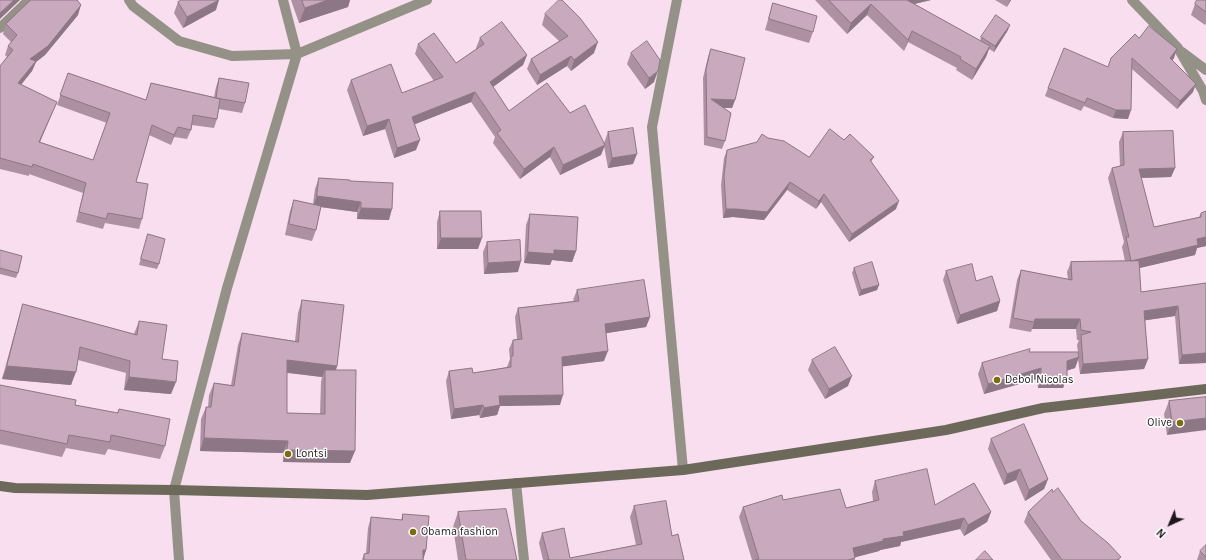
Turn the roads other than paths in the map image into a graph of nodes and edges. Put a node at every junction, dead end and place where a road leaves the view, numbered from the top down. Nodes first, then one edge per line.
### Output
1 (29, 0) edge
2 (129, 0) edge
3 (283, 0) edge
4 (427, 0) edge
5 (677, 0) edge
6 (1132, 0) edge
7 (0, 28) edge
8 (1178, 48) junction
9 (297, 54) junction
10 (1206, 70) edge
11 (1206, 100) edge
12 (1206, 389) edge
13 (683, 470) junction
14 (516, 483) junction
15 (0, 486) edge
16 (174, 490) junction
17 (179, 560) edge
18 (524, 560) edge

1 - 7 street
2 - 9 street
3 - 9 street
4 - 9 street
5 - 13 street
6 - 8 street
8 - 10 street
8 - 11 street
9 - 16 street
12 - 13 street
13 - 14 street
14 - 16 street
14 - 18 street
15 - 16 street
16 - 17 street

